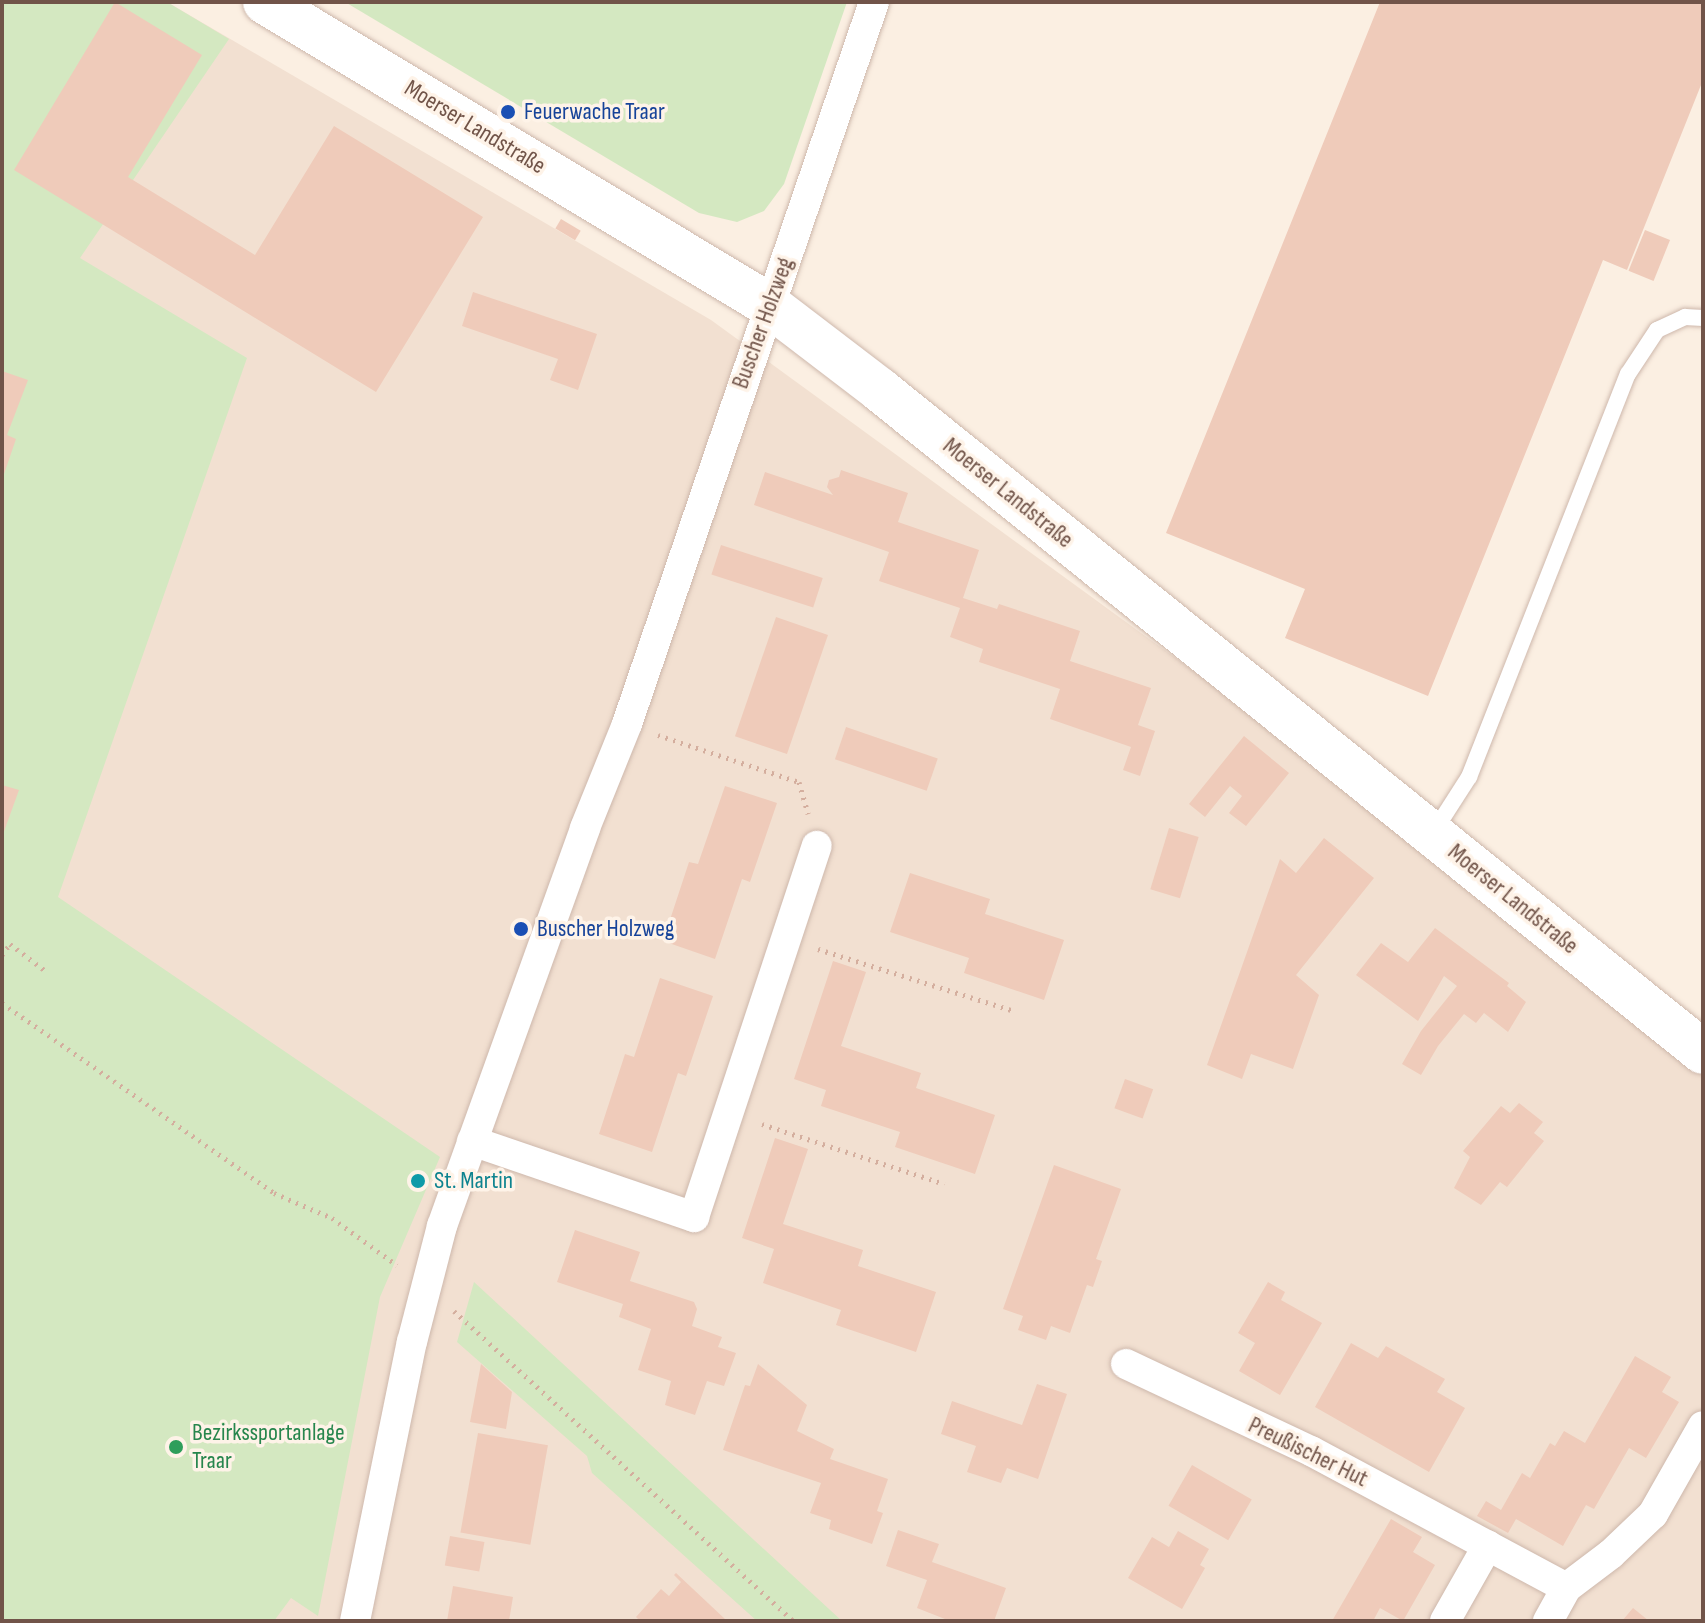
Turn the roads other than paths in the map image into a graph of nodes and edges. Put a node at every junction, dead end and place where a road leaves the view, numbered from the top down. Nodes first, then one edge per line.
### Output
1 (265, 2) edge
2 (874, 2) edge
3 (769, 305) junction
4 (1703, 318) edge
5 (1432, 834) junction
6 (817, 846) road end
7 (1703, 1050) edge
8 (472, 1141) junction
9 (1126, 1364) dead end
10 (1703, 1426) edge
11 (1488, 1545) junction
12 (1566, 1588) junction
13 (355, 1621) edge
14 (1445, 1621) edge
15 (1548, 1621) edge

1 - 3 main road, Moerser Landstraße
2 - 3 street, Buscher Holzweg
3 - 5 main road, Moerser Landstraße
3 - 8 street, Buscher Holzweg
4 - 5 lane
5 - 7 main road, Moerser Landstraße
6 - 8 street
8 - 13 street, Buscher Holzweg
9 - 11 street, Preußischer Hut
10 - 12 street
11 - 12 street, Preußischer Hut
11 - 14 street
12 - 15 street

